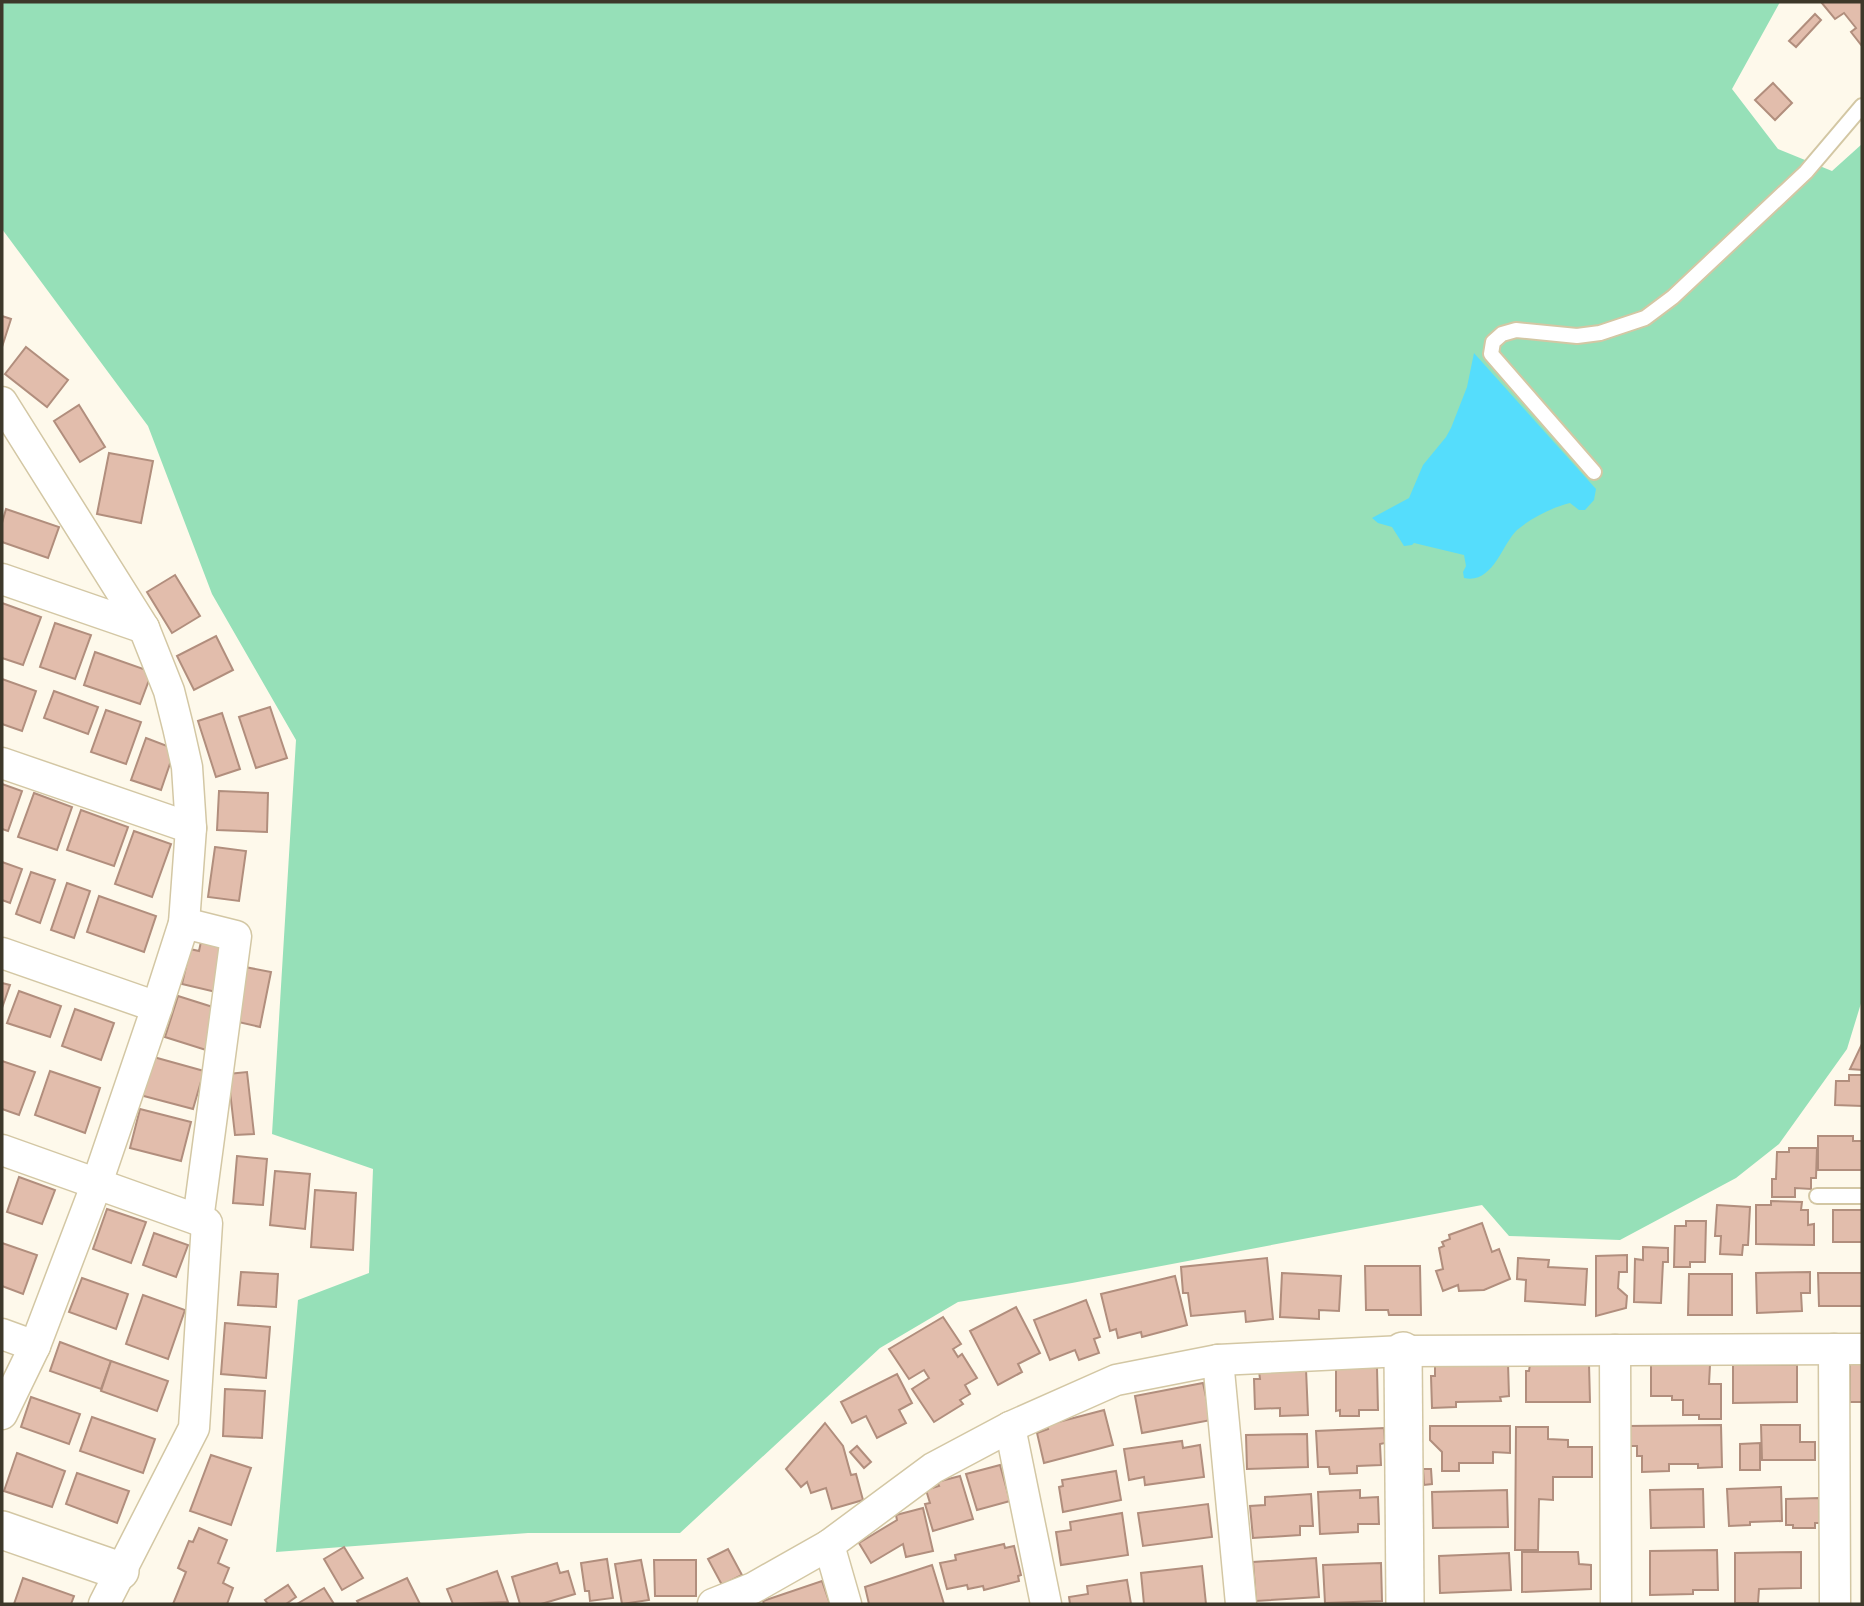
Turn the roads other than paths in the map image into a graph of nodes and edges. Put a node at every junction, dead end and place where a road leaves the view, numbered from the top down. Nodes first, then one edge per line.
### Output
1 (1862, 106) edge
2 (2, 402) edge
3 (1594, 472) dead end
4 (2, 579) edge
5 (144, 628) junction
6 (2, 763) edge
7 (191, 828) junction
8 (184, 923) junction
9 (2, 953) edge
10 (157, 1007) junction
11 (2, 1150) edge
12 (97, 1183) junction
13 (1816, 1196) dead end
14 (1862, 1196) edge
15 (198, 1220) junction
16 (2, 1334) edge
17 (35, 1346) junction
18 (1848, 1349) edge
19 (1615, 1350) junction
20 (1403, 1351) junction
21 (1218, 1360) junction
22 (2, 1414) edge
23 (1010, 1427) junction
24 (2, 1530) edge
25 (829, 1545) junction
26 (120, 1571) junction
27 (104, 1604) edge
28 (713, 1604) edge
29 (846, 1604) edge
30 (1046, 1604) edge
31 (1241, 1604) edge
32 (1405, 1604) edge
33 (1616, 1604) edge
34 (1835, 1604) edge

1 - 3 lane
2 - 5 street
4 - 5 street
5 - 7 street
6 - 7 street
7 - 8 street
8 - 10 street
8 - 15 street
9 - 10 street
10 - 12 street
11 - 12 street
12 - 15 street
12 - 17 street
13 - 14 lane
15 - 26 street
16 - 17 street
17 - 22 street
18 - 19 street
18 - 34 street
19 - 20 street
19 - 33 street
20 - 21 street
20 - 32 street
21 - 23 street
21 - 31 street
23 - 25 street
23 - 30 street
24 - 26 street
25 - 28 street
25 - 29 street
26 - 27 street

